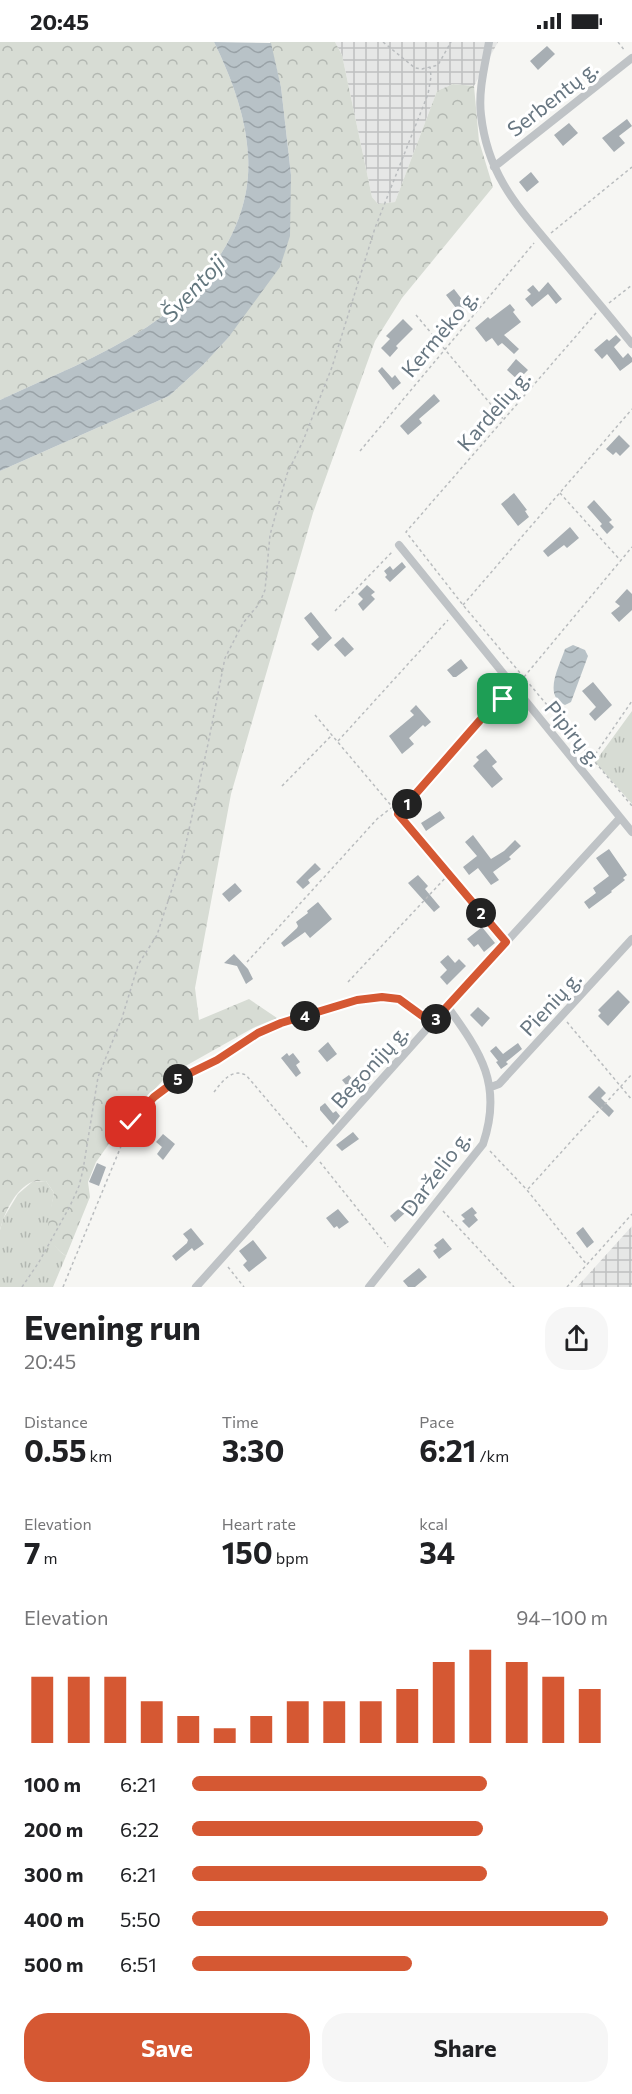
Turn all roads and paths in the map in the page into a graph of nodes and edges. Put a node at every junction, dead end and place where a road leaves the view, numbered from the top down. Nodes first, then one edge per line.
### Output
1 (383, 42) edge
2 (451, 42) edge
3 (489, 42) edge
4 (618, 42) edge
5 (632, 59) edge
6 (430, 67) junction
7 (494, 167) junction
8 (632, 167) edge
9 (543, 236) junction
10 (632, 285) edge
11 (603, 308) junction
12 (416, 315) dead end
13 (632, 344) edge
14 (445, 350) junction
15 (632, 409) edge
16 (504, 420) junction
17 (360, 452) dead end
18 (560, 492) junction
19 (406, 532) joint
20 (399, 545) joint
21 (632, 547) edge
22 (620, 560) junction
23 (463, 606) junction
24 (335, 611) dead end
25 (456, 615) junction
26 (524, 677) junction
27 (516, 691) junction
28 (632, 701) edge
29 (315, 715) dead end
30 (332, 735) junction
31 (337, 742) junction
32 (591, 760) junction
33 (282, 786) dead end
34 (392, 807) junction
35 (632, 807) edge
36 (398, 814) junction
37 (620, 818) junction
38 (632, 832) edge
39 (448, 874) junction
40 (632, 939) edge
41 (506, 942) junction
42 (247, 962) dead end
43 (348, 982) dead end
44 (447, 1006) junction
45 (562, 1016) junction
46 (432, 1023) junction
47 (632, 1074) edge
48 (491, 1087) junction
49 (621, 1087) junction
50 (632, 1100) edge
51 (483, 1144) junction
52 (527, 1190) junction
53 (436, 1203) junction
54 (632, 1214) edge
55 (222, 1259) junction
56 (587, 1265) junction
57 (22, 1287) edge
58 (63, 1287) edge
59 (196, 1287) edge
60 (244, 1287) edge
61 (369, 1287) edge
62 (514, 1287) edge
63 (567, 1287) edge

1 - 6 path
2 - 6 path
3 - 7 street
4 - 5 path
5 - 7 street, Serbentų g.
6 - 57 path
7 - 9 street
8 - 9 path, Kermėko g.
9 - 11 street
9 - 14 path, Kermėko g.
10 - 11 path, Kardelių g.
11 - 13 street
11 - 16 path, Kardelių g.
12 - 14 path
14 - 16 path
14 - 17 path, Kermėko g.
15 - 18 path
16 - 19 path, Kardelių g.
18 - 22 path
18 - 23 path
19 - 23 path, Pipirų g.
20 - 24 path
20 - 25 street, Pipirų g.
21 - 22 path
22 - 26 path
23 - 26 path, Pipirų g.
25 - 27 street, Pipirų g.
25 - 31 path
26 - 32 path, Pipirų g.
27 - 36 path
27 - 37 street, Pipirų g.
28 - 32 path
29 - 30 path
30 - 31 path
30 - 33 path
31 - 34 path
32 - 35 path, Pipirų g.
34 - 36 path
34 - 42 path
36 - 39 path
37 - 38 street, Pipirų g.
37 - 41 street, Begonijų g.
39 - 41 path
39 - 43 path
40 - 45 street, Pienių g.
41 - 44 street, Begonijų g.
44 - 46 street, Begonijų g.
44 - 48 street, Darželio g.
45 - 48 street, Pienių g.
45 - 49 path
46 - 55 street, Begonijų g.
46 - 58 path
47 - 49 path
48 - 51 street, Darželio g.
49 - 50 path
49 - 52 path
51 - 52 path
51 - 53 street, Darželio g.
52 - 56 path
53 - 61 street, Darželio g.
53 - 62 path
54 - 56 path
55 - 59 street, Begonijų g.
55 - 60 path
56 - 63 path

